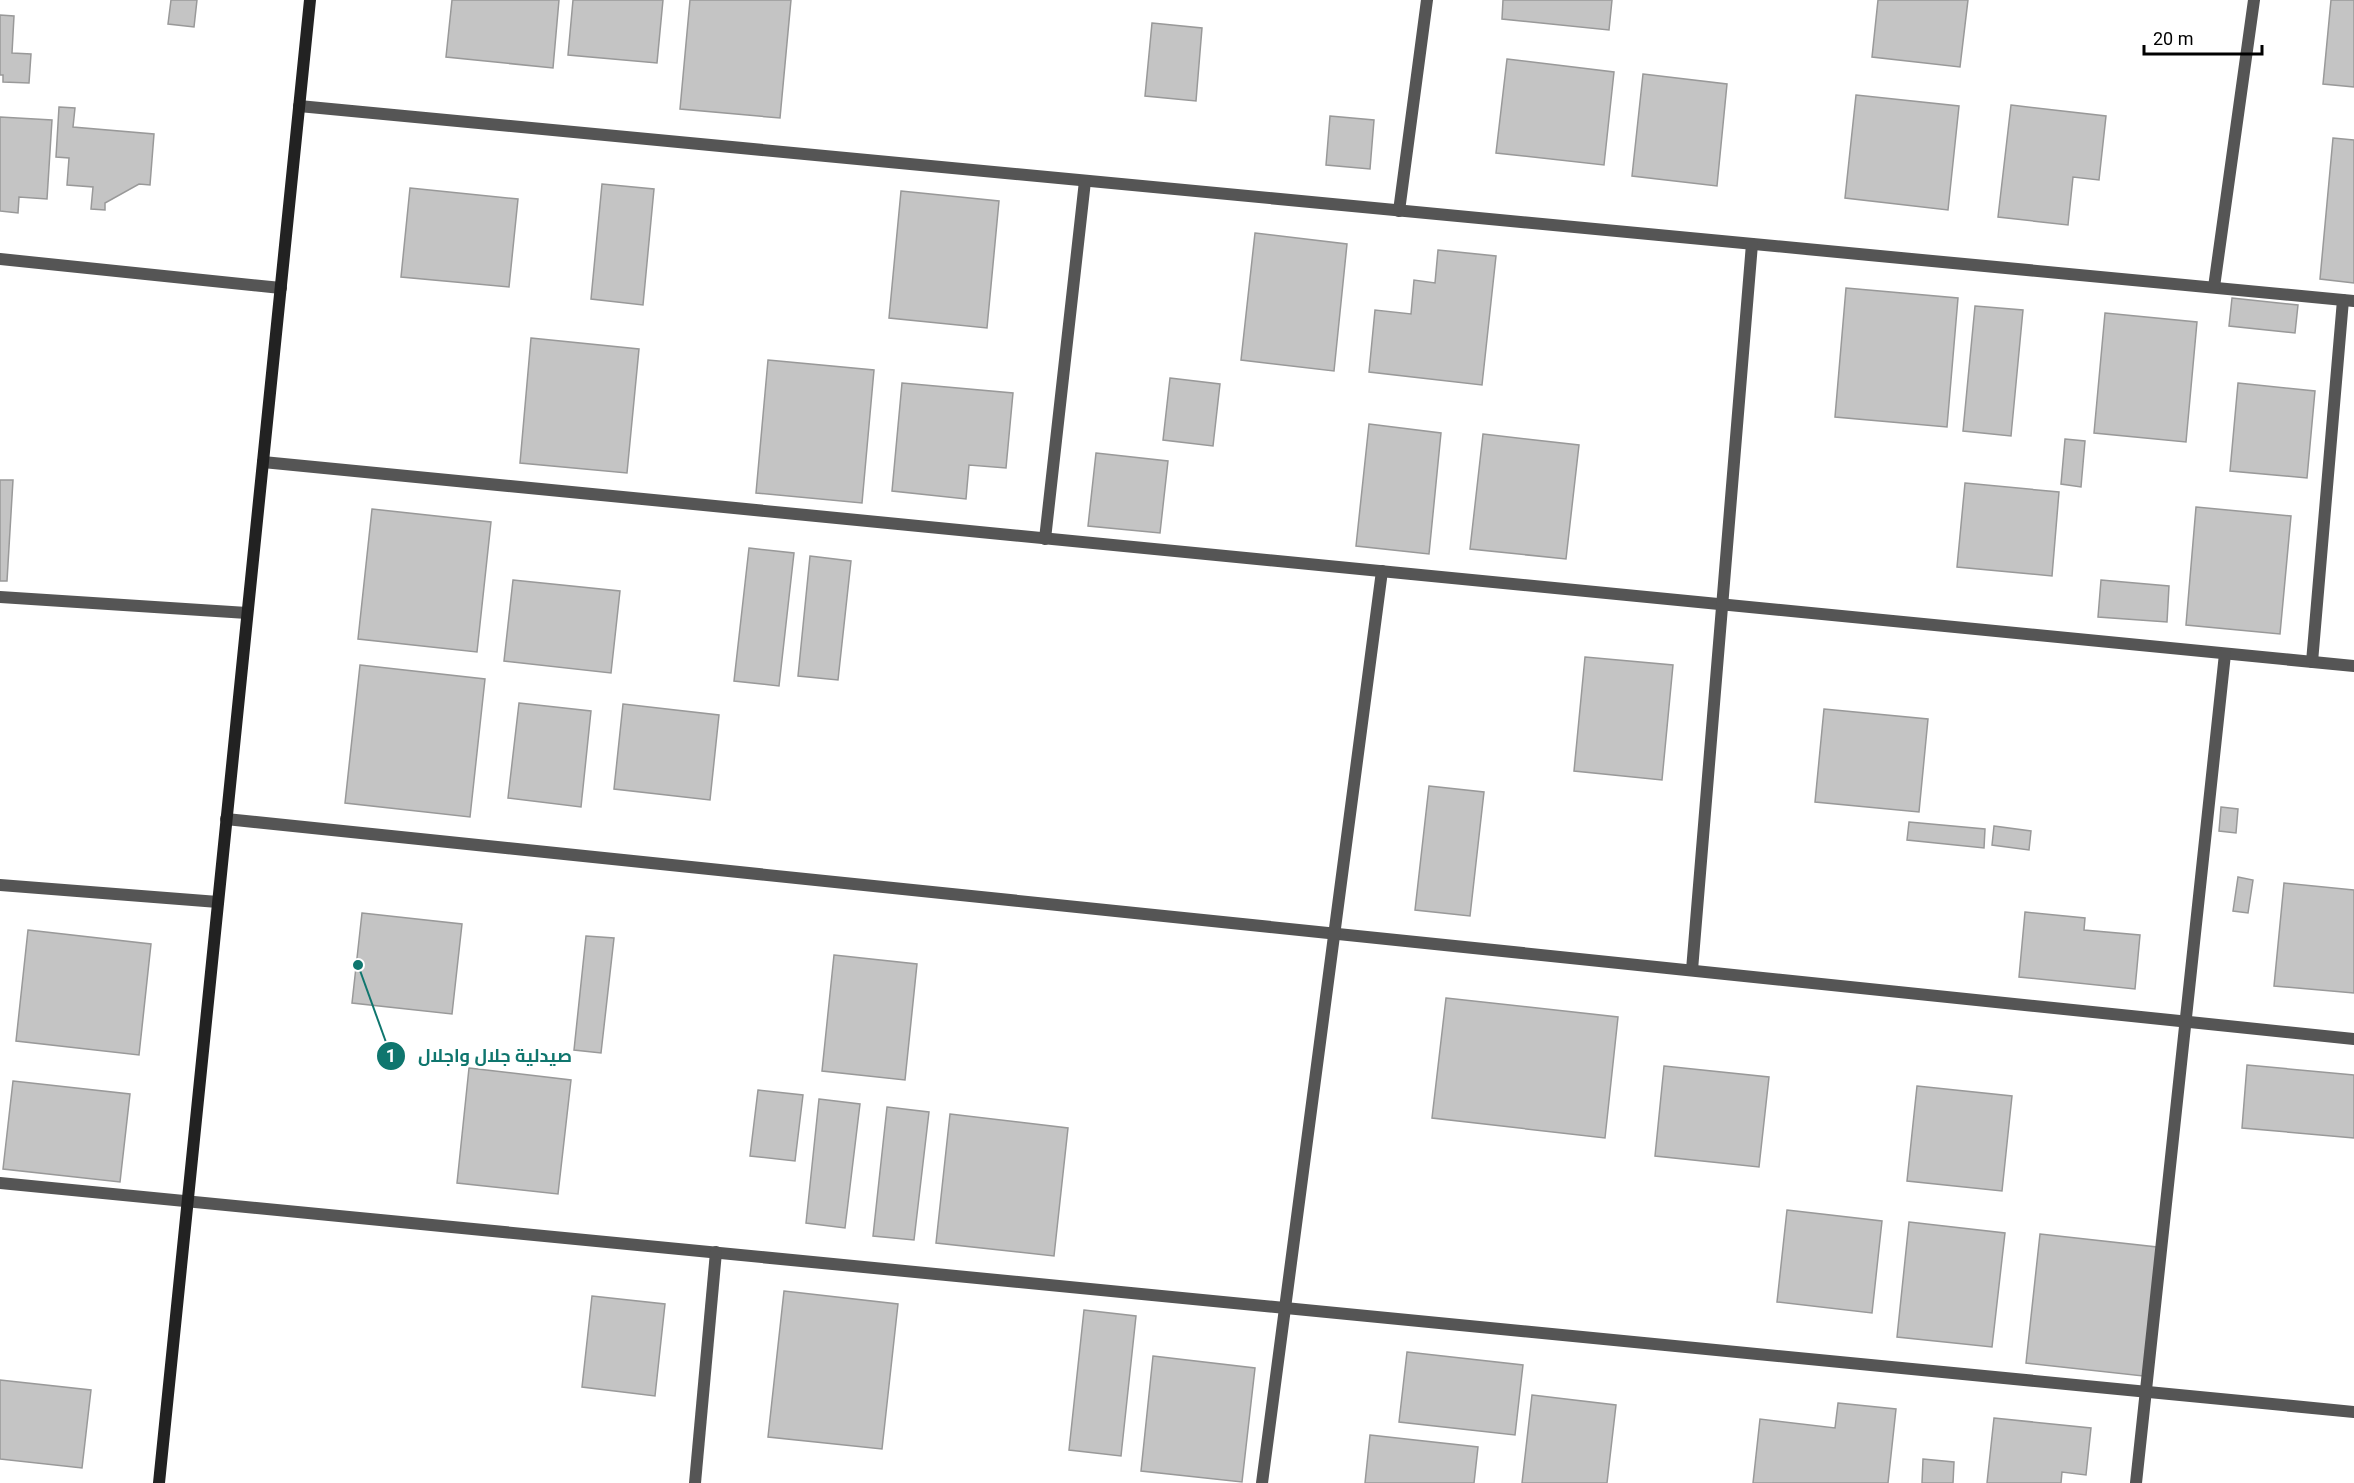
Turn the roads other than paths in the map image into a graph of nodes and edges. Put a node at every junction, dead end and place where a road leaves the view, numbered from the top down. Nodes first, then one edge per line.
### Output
1 (310, 0) edge
2 (1427, 0) edge
3 (2254, 0) edge
4 (299, 106) junction
5 (1085, 181) junction
6 (1399, 211) junction
7 (1752, 244) junction
8 (0, 259) edge
9 (2214, 287) junction
10 (280, 288) junction
11 (2349, 300) edge
12 (263, 462) junction
13 (1045, 538) junction
14 (1382, 571) junction
15 (0, 597) edge
16 (1723, 605) junction
17 (248, 613) junction
18 (2225, 654) junction
19 (2312, 662) junction
20 (2354, 666) edge
21 (226, 819) junction
22 (0, 885) edge
23 (218, 902) junction
24 (1334, 934) junction
25 (1692, 970) junction
26 (2186, 1022) junction
27 (2354, 1039) edge
28 (0, 1183) edge
29 (187, 1200) junction
30 (716, 1252) junction
31 (1285, 1307) junction
32 (2146, 1392) junction
33 (2354, 1412) edge
34 (159, 1483) edge
35 (695, 1483) edge
36 (1262, 1483) edge
37 (2136, 1483) edge

1 - 4 street
2 - 6 street
3 - 9 street
4 - 5 street
4 - 10 street
5 - 6 street
5 - 13 street
6 - 7 street
7 - 9 street
7 - 16 street
8 - 10 street
9 - 11 street
10 - 12 street
11 - 19 street
12 - 13 street
12 - 17 street
13 - 14 street
14 - 16 street
14 - 24 street
15 - 17 street
16 - 18 street
16 - 25 street
17 - 21 street
18 - 19 street
18 - 26 street
19 - 20 street
21 - 23 street
21 - 24 street
22 - 23 street
23 - 29 street
24 - 25 street
24 - 31 street
25 - 26 street
26 - 27 street
26 - 32 street
28 - 29 street
29 - 30 street
29 - 34 street
30 - 31 street
30 - 35 street
31 - 32 street
31 - 36 street
32 - 33 street
32 - 37 street

